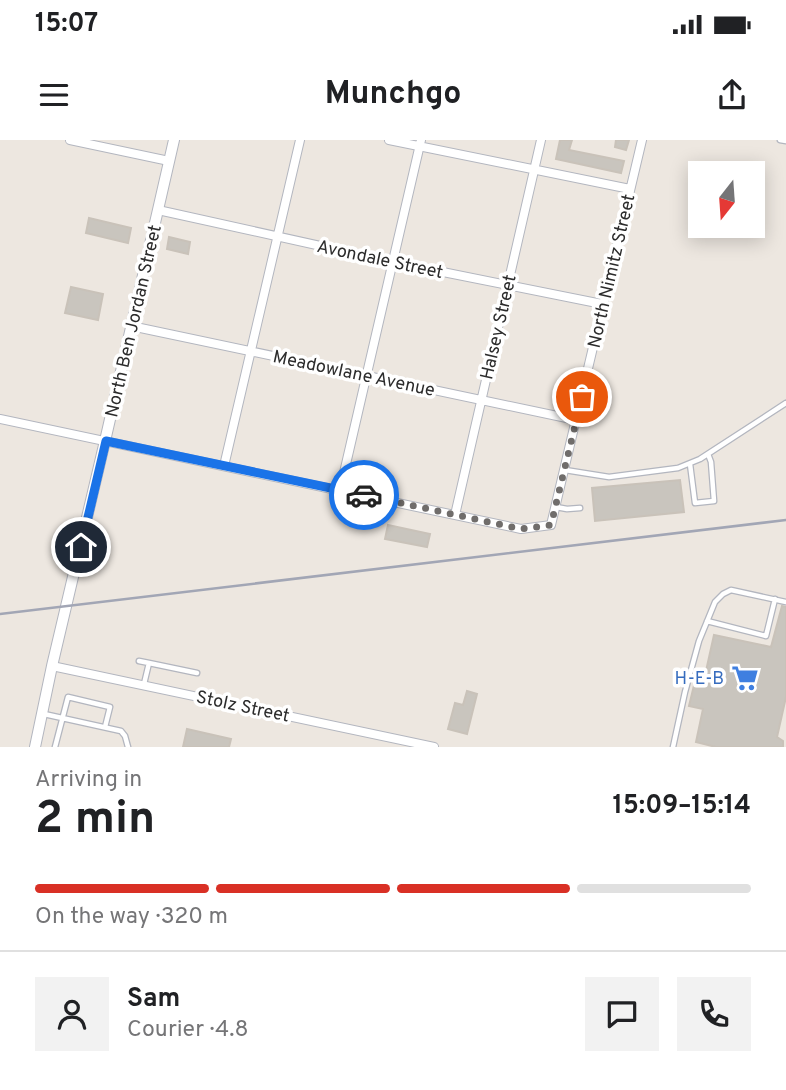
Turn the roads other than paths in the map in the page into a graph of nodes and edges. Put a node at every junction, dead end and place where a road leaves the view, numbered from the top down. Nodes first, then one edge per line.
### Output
1 (71, 140) edge
2 (174, 140) edge
3 (300, 140) edge
4 (390, 140) edge
5 (541, 140) edge
6 (642, 140) edge
7 (780, 140) edge
8 (786, 141) edge
9 (420, 143) edge
10 (169, 161) junction
11 (534, 169) junction
12 (630, 189) junction
13 (158, 211) junction
14 (277, 237) junction
15 (393, 262) junction
16 (508, 286) junction
17 (602, 304) junction
18 (131, 326) junction
19 (251, 351) junction
20 (366, 376) junction
21 (482, 399) junction
22 (786, 403) edge
23 (0, 419) edge
24 (576, 420) junction
25 (106, 441) junction
26 (708, 454) junction
27 (690, 464) junction
28 (224, 466) junction
29 (565, 469) junction
30 (340, 490) junction
31 (556, 507) junction
32 (580, 508) dead end
33 (455, 515) junction
34 (775, 600) junction
35 (786, 602) edge
36 (707, 621) junction
37 (139, 661) dead end
38 (149, 663) junction
39 (52, 666) junction
40 (197, 673) dead end
41 (144, 685) junction
42 (42, 713) junction
43 (62, 718) junction
44 (105, 727) junction
45 (36, 747) edge
46 (55, 747) edge
47 (128, 747) edge
48 (435, 747) edge
49 (673, 747) edge

1 - 10 street
2 - 10 street, North Ben Jordan Street
3 - 14 street
4 - 9 street
5 - 11 street, Halsey Street
6 - 12 street, North Nimitz Street
7 - 8 lane
9 - 11 street
9 - 15 street
10 - 13 street, North Ben Jordan Street
11 - 12 street
11 - 16 street, Halsey Street
12 - 17 street, North Nimitz Street
13 - 14 street, Avondale Street
13 - 18 street, North Ben Jordan Street
14 - 15 street, Avondale Street
14 - 19 street
15 - 16 street, Avondale Street
15 - 20 street
16 - 17 street, Avondale Street
16 - 21 street, Halsey Street
17 - 24 street, North Nimitz Street
18 - 19 street, Meadowlane Avenue
18 - 25 street, North Ben Jordan Street
19 - 20 street, Meadowlane Avenue
19 - 28 street
20 - 21 street, Meadowlane Avenue
20 - 30 street
21 - 24 street, Meadowlane Avenue
21 - 33 street, Halsey Street
22 - 26 lane
23 - 25 street
24 - 29 street, North Nimitz Street
25 - 28 street
25 - 39 street, North Ben Jordan Street
26 - 27 lane
26 - 27 lane
27 - 29 lane
28 - 30 street
29 - 31 street, North Nimitz Street
30 - 33 street
31 - 32 lane
31 - 33 street, North Nimitz Street
34 - 35 lane
34 - 36 lane
34 - 36 lane
36 - 49 lane
37 - 38 lane
38 - 40 lane
38 - 41 lane
39 - 41 street, Stolz Street
39 - 42 street, North Ben Jordan Street
41 - 48 street, Stolz Street
42 - 43 lane
42 - 45 street, North Ben Jordan Street
43 - 44 lane
43 - 44 lane
43 - 46 lane
44 - 47 lane

